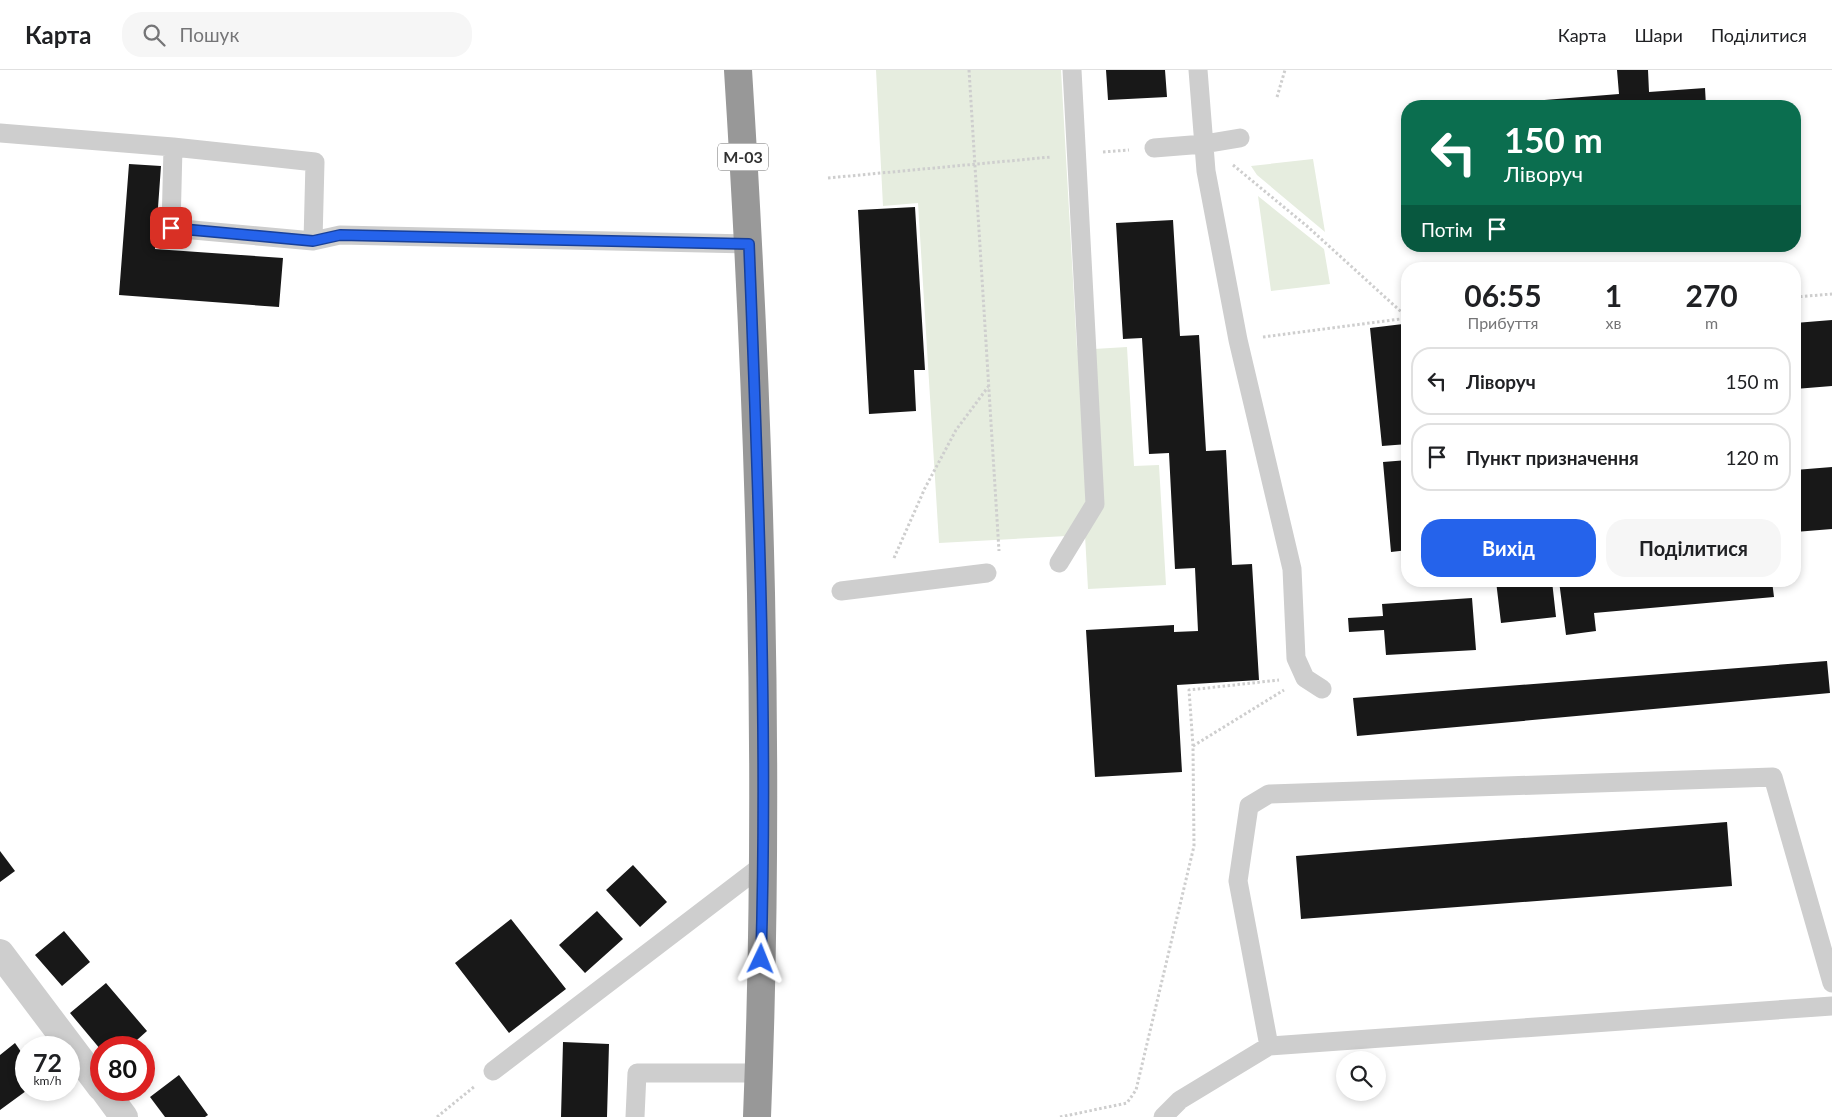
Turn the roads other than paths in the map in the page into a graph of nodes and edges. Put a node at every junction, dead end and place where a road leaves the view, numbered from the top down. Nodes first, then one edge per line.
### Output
1 (738, 70) edge
2 (1072, 70) edge
3 (1198, 70) edge
4 (0, 133) edge
5 (1240, 138) dead end
6 (1204, 144) junction
7 (173, 147) junction
8 (1154, 148) road end
9 (313, 241) junction
10 (749, 244) junction
11 (1059, 563) dead end
12 (987, 573) road end
13 (841, 592) dead end
14 (1322, 689) dead end
15 (764, 864) junction
16 (0, 953) edge
17 (1832, 983) edge
18 (1832, 1006) edge
19 (1269, 1046) junction
20 (90, 1072) edge
21 (493, 1072) road end
22 (758, 1073) junction
23 (112, 1101) edge
24 (124, 1117) edge
25 (636, 1117) edge
26 (757, 1117) edge
27 (1163, 1117) edge

1 - 10 highway, М-03
2 - 11 lane
3 - 6 lane
4 - 7 lane
5 - 6 lane
6 - 8 lane
6 - 14 lane
7 - 9 lane
7 - 9 lane
9 - 10 lane
10 - 15 highway, М-03
12 - 13 lane
15 - 21 lane
15 - 22 highway, М-03
16 - 20 street
17 - 19 lane
18 - 19 lane
19 - 27 lane
22 - 25 lane
22 - 26 highway, М-03
23 - 24 street

